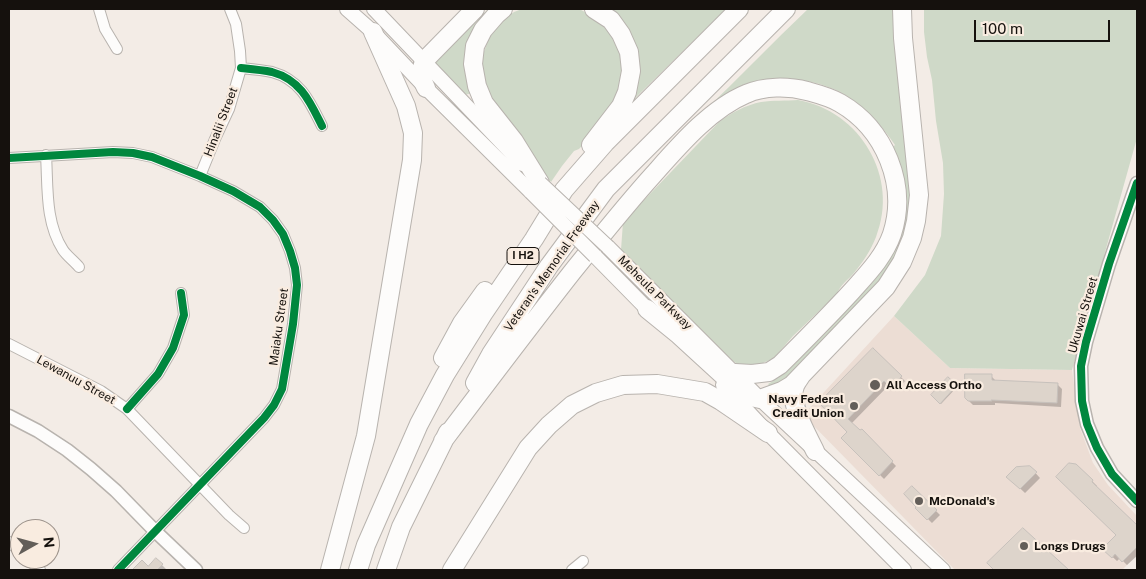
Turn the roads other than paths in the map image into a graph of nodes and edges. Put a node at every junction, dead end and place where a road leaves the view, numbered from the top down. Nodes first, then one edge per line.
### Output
1 (99, 9) edge
2 (230, 9) edge
3 (347, 9) edge
4 (374, 9) edge
5 (475, 9) edge
6 (504, 9) edge
7 (594, 9) edge
8 (739, 9) edge
9 (786, 9) edge
10 (902, 9) edge
11 (373, 32) junction
12 (117, 48) dead end
13 (424, 61) junction
14 (241, 68) junction
15 (426, 88) junction
16 (322, 126) dead end
17 (46, 155) junction
18 (9, 158) edge
19 (200, 176) junction
20 (1137, 183) edge
21 (535, 188) junction
22 (79, 266) dead end
23 (181, 293) dead end
24 (647, 309) junction
25 (9, 344) edge
26 (735, 373) junction
27 (802, 376) junction
28 (760, 399) junction
29 (127, 408) junction
30 (9, 416) edge
31 (768, 433) junction
32 (443, 441) junction
33 (816, 451) junction
34 (200, 484) junction
35 (1137, 501) edge
36 (244, 528) dead end
37 (155, 532) junction
38 (366, 545) junction
39 (583, 561) dead end
40 (118, 570) edge
41 (196, 570) edge
42 (330, 570) edge
43 (358, 570) edge
44 (386, 570) edge
45 (452, 570) edge
46 (572, 570) edge
47 (904, 570) edge
48 (943, 570) edge

1 - 12 street
2 - 14 street, Hinalii Street
3 - 11 main road, Meheula Parkway
4 - 13 main road, Meheula Parkway
5 - 13 highway
6 - 21 highway
7 - 38 highway
8 - 38 highway, I H2
9 - 32 highway, Veteran's Memorial Freeway / I H2
10 - 27 highway
11 - 15 main road, Meheula Parkway
11 - 42 highway
13 - 15 highway
13 - 21 main road, Meheula Parkway
14 - 16 street
14 - 19 street, Hinalii Street
15 - 21 main road, Meheula Parkway
17 - 18 street, Maiaku Street
17 - 19 street, Maiaku Street
17 - 22 street
19 - 34 street, Maiaku Street
20 - 35 street, Ukuwai Street
21 - 24 main road, Meheula Parkway, bridge
21 - 26 main road, Meheula Parkway, bridge
23 - 29 street
24 - 28 highway
24 - 31 main road, Meheula Parkway
25 - 29 street, Lewanuu Street
26 - 28 main road, Meheula Parkway
26 - 32 highway
27 - 28 highway
27 - 33 highway
28 - 33 main road, Meheula Parkway
29 - 34 street, Lewanuu Street
30 - 37 street
31 - 45 highway
31 - 47 main road, Meheula Parkway
32 - 44 highway, Veteran's Memorial Freeway / I H2
33 - 48 main road, Meheula Parkway
34 - 36 street, Lewanuu Street
34 - 37 street, Maiaku Street
37 - 40 street, Maiaku Street
37 - 41 street
38 - 43 highway, I H2
39 - 46 street

